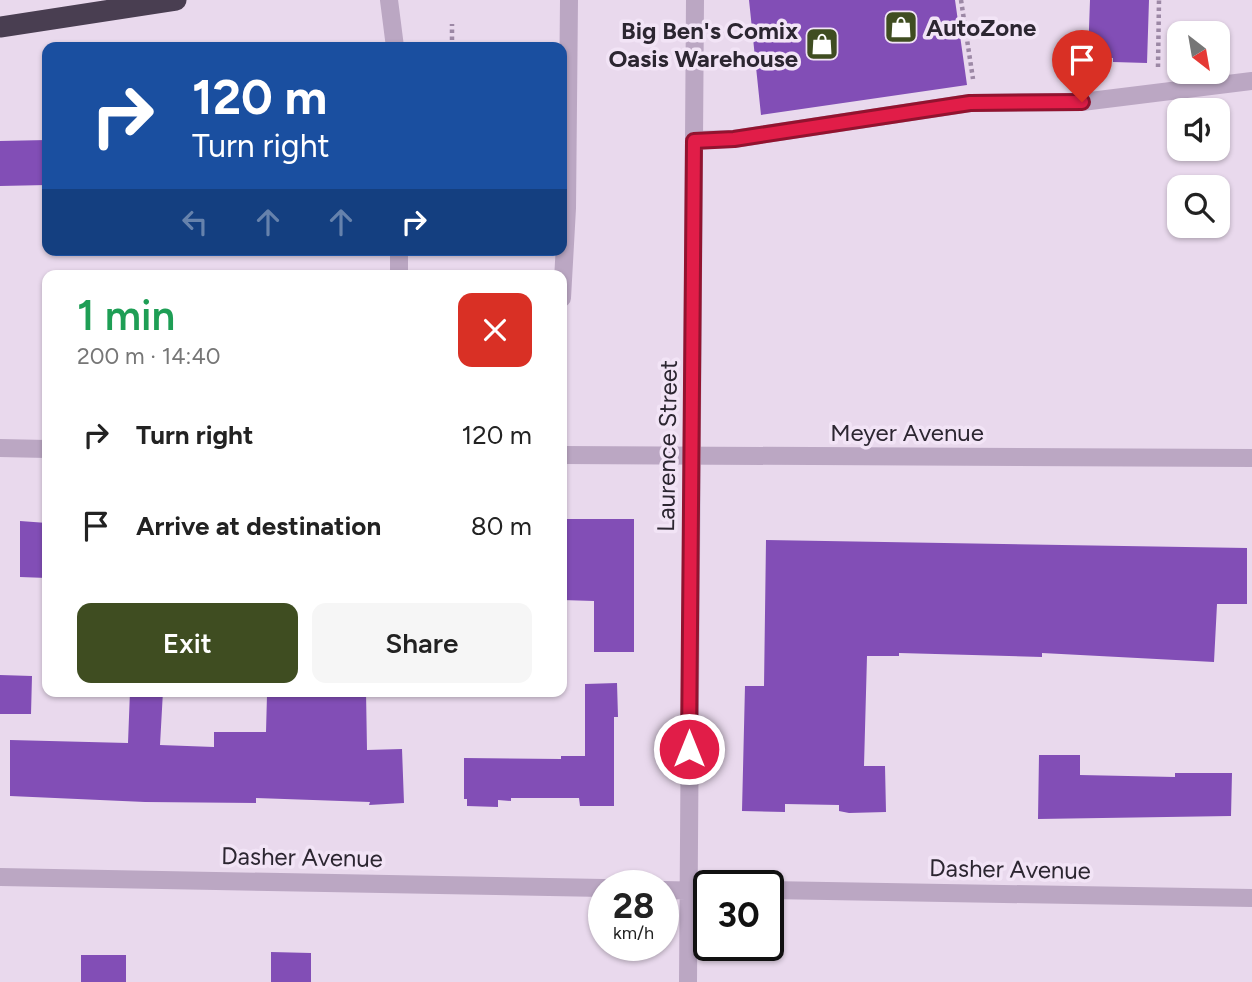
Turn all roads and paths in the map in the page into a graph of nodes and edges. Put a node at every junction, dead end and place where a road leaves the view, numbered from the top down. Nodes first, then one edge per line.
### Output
1 (176, 0) edge
2 (389, 0) edge
3 (569, 0) edge
4 (695, 0) edge
5 (961, 0) edge
6 (1159, 0) edge
7 (452, 24) dead end
8 (0, 27) edge
9 (394, 42) edge
10 (452, 42) edge
11 (1158, 68) dead end
12 (973, 80) dead end
13 (1252, 81) edge
14 (694, 141) junction
15 (567, 208) edge
16 (0, 448) edge
17 (42, 449) edge
18 (567, 455) edge
19 (691, 457) junction
20 (1252, 458) edge
21 (0, 877) edge
22 (588, 888) edge
23 (784, 890) edge
24 (679, 891) edge
25 (688, 892) junction
26 (693, 892) edge
27 (1252, 898) edge
28 (688, 982) edge

1 - 8 highway
2 - 9 street
3 - 15 street
4 - 14 street, Laurence Street
5 - 12 path
6 - 11 path
7 - 10 path
13 - 14 street
14 - 19 street, Laurence Street
16 - 17 street
18 - 19 street, Meyer Avenue
19 - 20 street, Meyer Avenue
19 - 25 street, Laurence Street
21 - 22 street, Dasher Avenue
23 - 27 street, Dasher Avenue
24 - 25 street
25 - 26 street
25 - 28 street, Laurence Street

